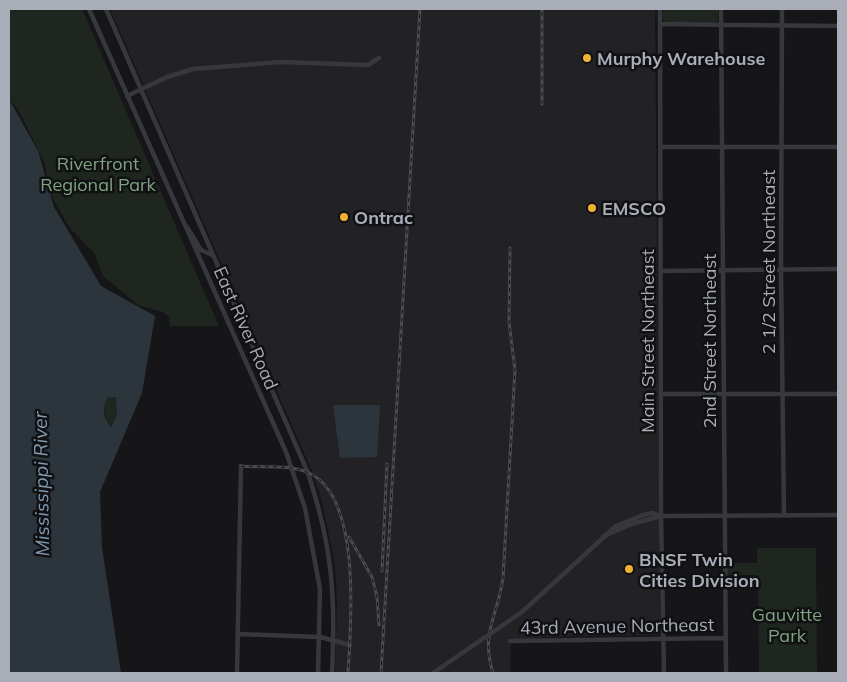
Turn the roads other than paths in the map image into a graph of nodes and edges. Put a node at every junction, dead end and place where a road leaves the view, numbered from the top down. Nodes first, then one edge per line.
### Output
1 (89, 9) edge
2 (106, 9) edge
3 (660, 9) edge
4 (721, 9) edge
5 (782, 9) edge
6 (660, 24) junction
7 (721, 26) junction
8 (782, 26) junction
9 (838, 26) edge
10 (379, 58) dead end
11 (141, 90) junction
12 (127, 96) junction
13 (661, 147) junction
14 (722, 147) junction
15 (838, 147) edge
16 (782, 148) junction
17 (185, 224) junction
18 (212, 255) junction
19 (838, 269) edge
20 (722, 270) junction
21 (781, 270) junction
22 (661, 271) junction
23 (662, 394) junction
24 (723, 394) junction
25 (783, 394) junction
26 (838, 394) edge
27 (241, 466) dead end
28 (724, 515) junction
29 (784, 515) junction
30 (838, 515) edge
31 (661, 516) junction
32 (238, 634) junction
33 (320, 637) junction
34 (725, 638) junction
35 (664, 639) junction
36 (334, 640) junction
37 (510, 641) dead end
38 (350, 644) dead end
39 (236, 673) edge
40 (318, 673) edge
41 (332, 673) edge
42 (433, 673) edge
43 (664, 673) edge
44 (726, 673) edge

1 - 12 street, East River Road
2 - 11 street, East River Road
3 - 6 street, Main Street Northeast
4 - 7 street, 2nd Street Northeast
5 - 8 street, 2 1/2 Street Northeast
6 - 7 street
6 - 13 street, Main Street Northeast
7 - 8 street
7 - 14 street, 2nd Street Northeast
8 - 9 street
8 - 16 street, 2 1/2 Street Northeast
10 - 11 street
11 - 12 street
11 - 18 street, East River Road
12 - 17 street, East River Road
13 - 14 street
13 - 22 street, Main Street Northeast
14 - 16 street
14 - 20 street, 2nd Street Northeast
15 - 16 street
16 - 21 street, 2 1/2 Street Northeast
17 - 18 street
17 - 33 street, East River Road
18 - 36 street, East River Road
19 - 21 street
20 - 21 street
20 - 22 street
20 - 24 street, 2nd Street Northeast
21 - 25 street, 2 1/2 Street Northeast
22 - 23 street, Main Street Northeast
23 - 24 street
23 - 31 street, Main Street Northeast
24 - 25 street
24 - 28 street, 2nd Street Northeast
25 - 26 street
25 - 29 street, 2 1/2 Street Northeast
27 - 32 street
28 - 29 street
28 - 31 street
28 - 34 street, 2nd Street Northeast
29 - 30 street
31 - 35 street, Main Street Northeast
31 - 42 street, bridge
32 - 33 street
32 - 39 street
33 - 36 street
33 - 40 street, East River Road
34 - 35 street, 43rd Avenue Northeast
34 - 44 street, 2nd Street Northeast
35 - 37 street, 43rd Avenue Northeast
35 - 43 street, Main Street Northeast
36 - 38 street
36 - 41 street, East River Road

